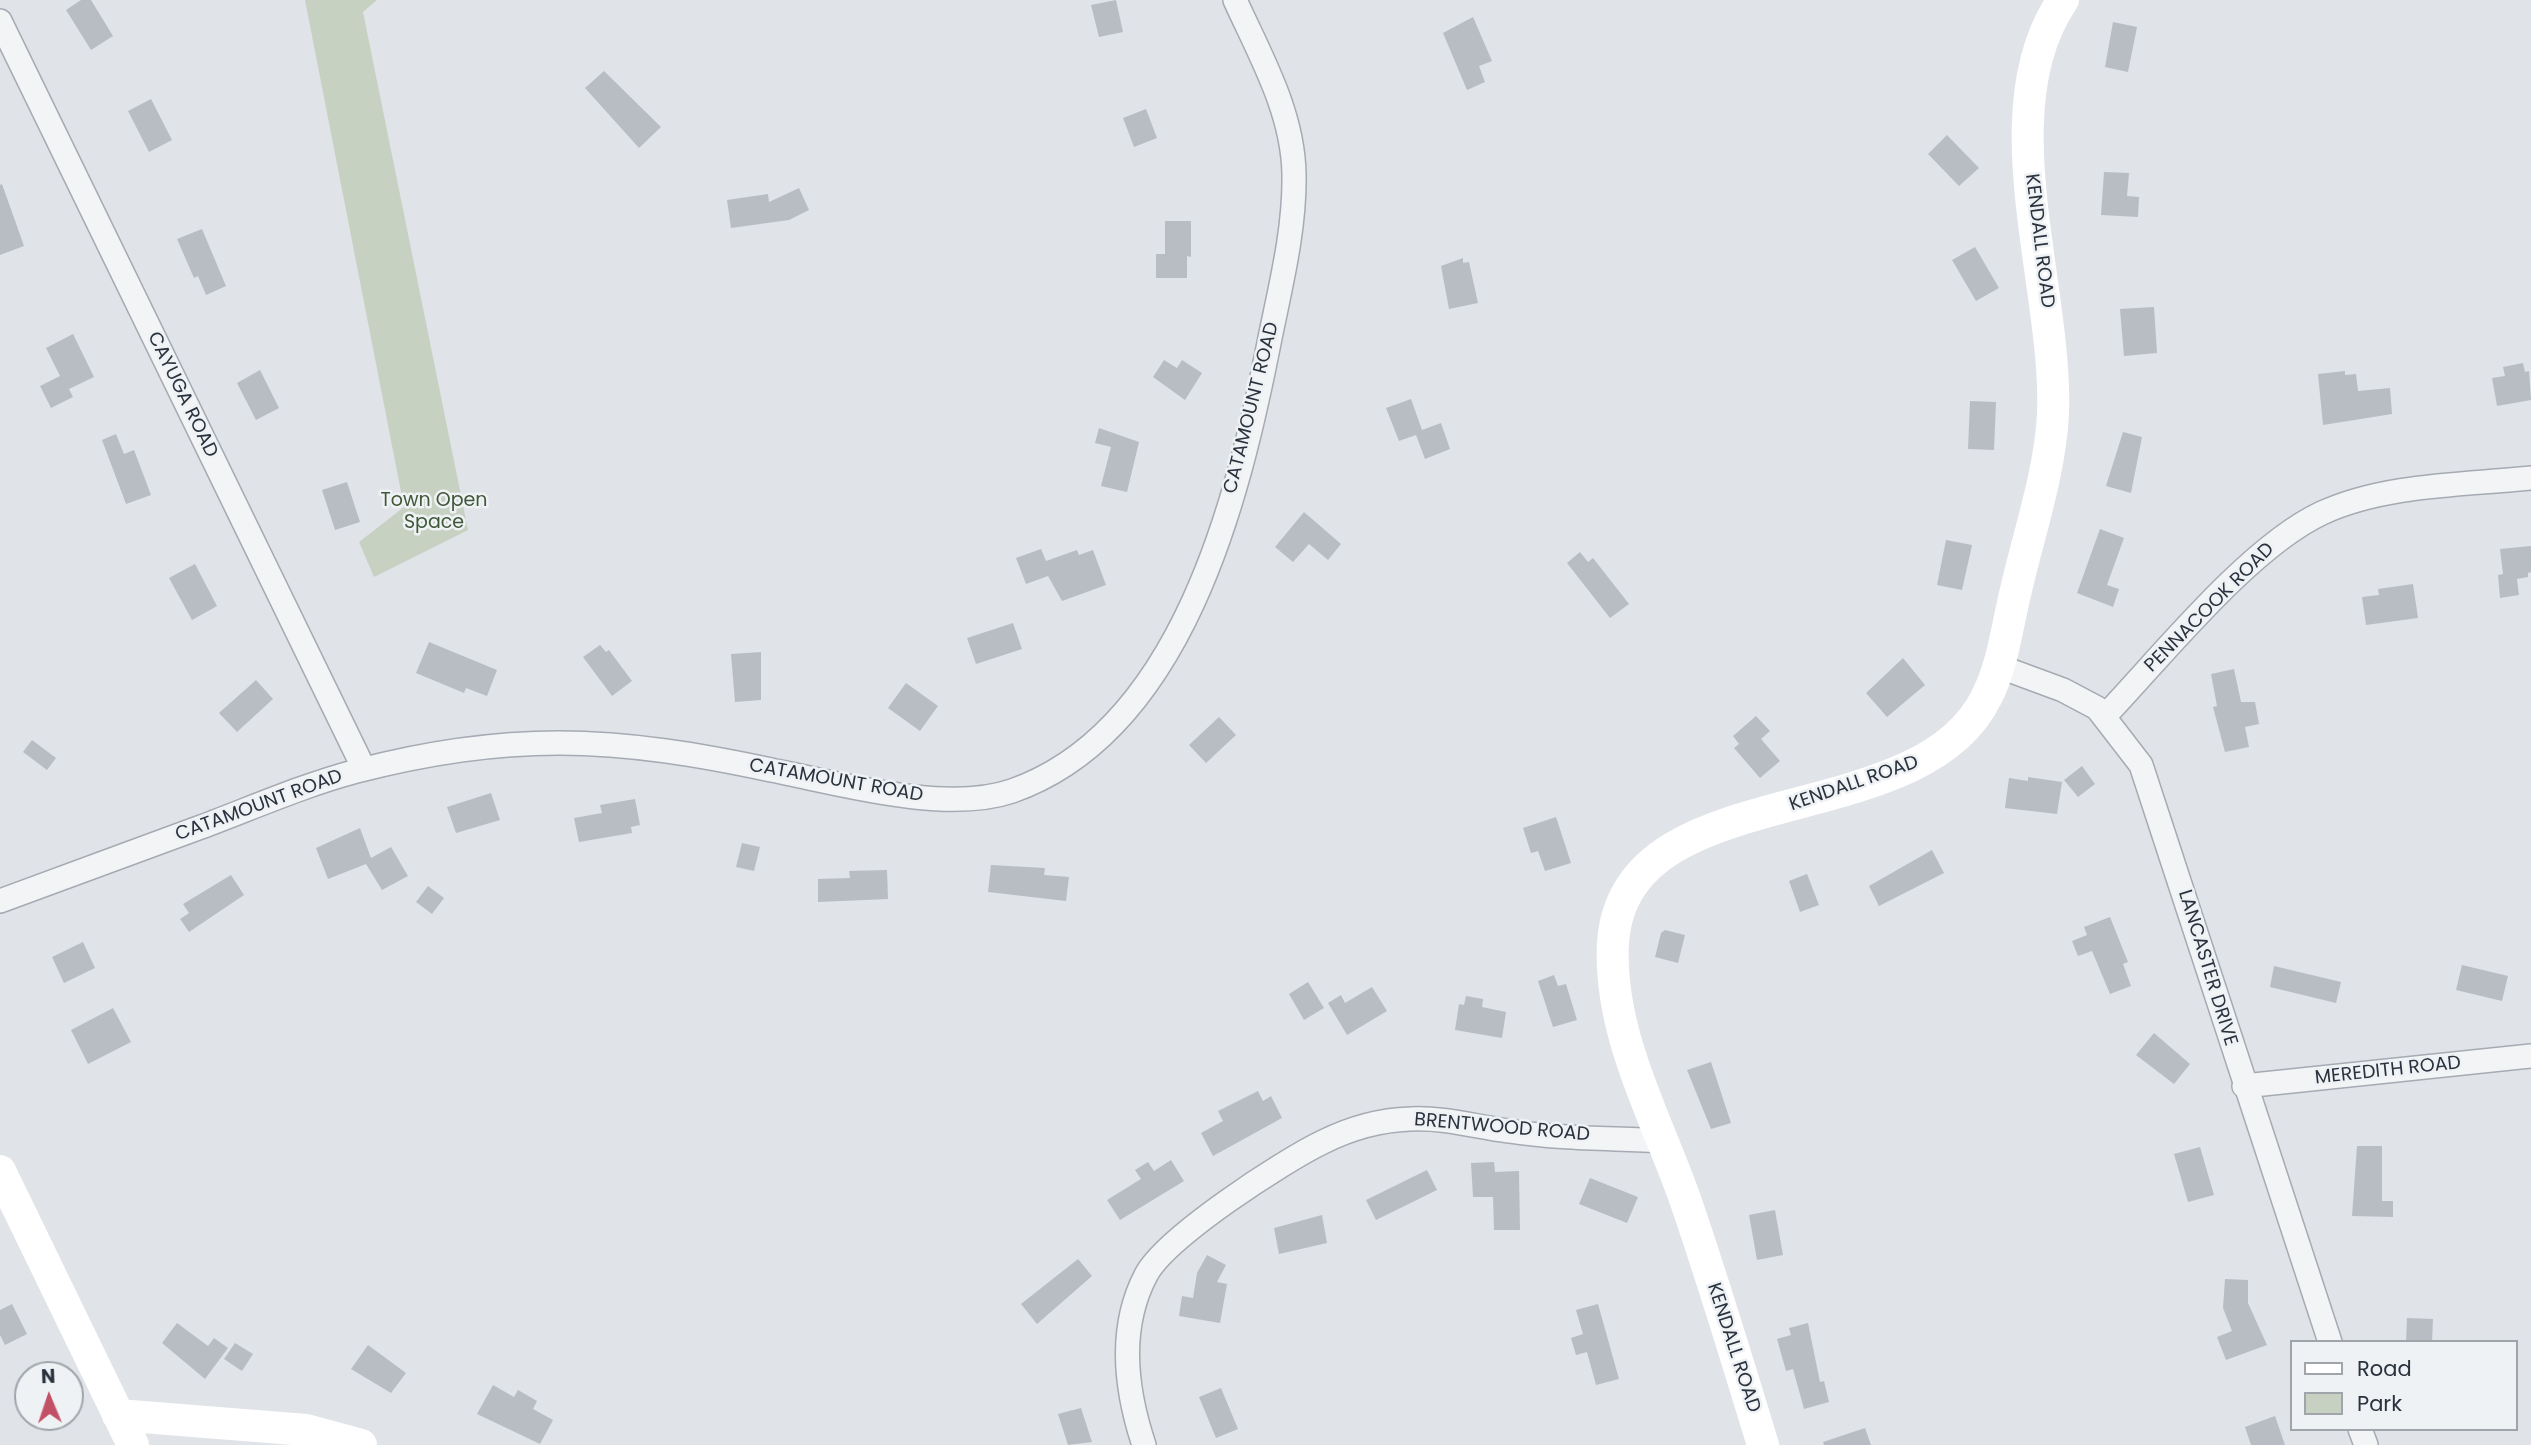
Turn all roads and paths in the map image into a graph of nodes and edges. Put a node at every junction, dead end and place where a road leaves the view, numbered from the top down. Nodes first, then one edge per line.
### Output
1 (1235, 0) edge
2 (2063, 0) edge
3 (0, 21) edge
4 (2531, 478) edge
5 (1998, 666) junction
6 (2105, 716) junction
7 (364, 769) junction
8 (0, 901) edge
9 (2531, 1056) edge
10 (2245, 1086) junction
11 (1663, 1141) junction
12 (0, 1171) edge
13 (2329, 1340) edge
14 (118, 1415) junction
15 (133, 1445) edge
16 (361, 1445) edge
17 (1144, 1445) edge
18 (1763, 1445) edge

1 - 7 street, CATAMOUNT ROAD
2 - 5 street, KENDALL ROAD
3 - 7 street, CAYUGA ROAD
4 - 6 street, PENNACOOK ROAD
5 - 6 street, LANCASTER DRIVE
5 - 11 street, KENDALL ROAD
6 - 10 street, LANCASTER DRIVE
7 - 8 street, CATAMOUNT ROAD
9 - 10 street, MEREDITH ROAD
10 - 13 street, LANCASTER DRIVE
11 - 17 street, BRENTWOOD ROAD
11 - 18 street, KENDALL ROAD
12 - 14 street
14 - 15 street
14 - 16 street

